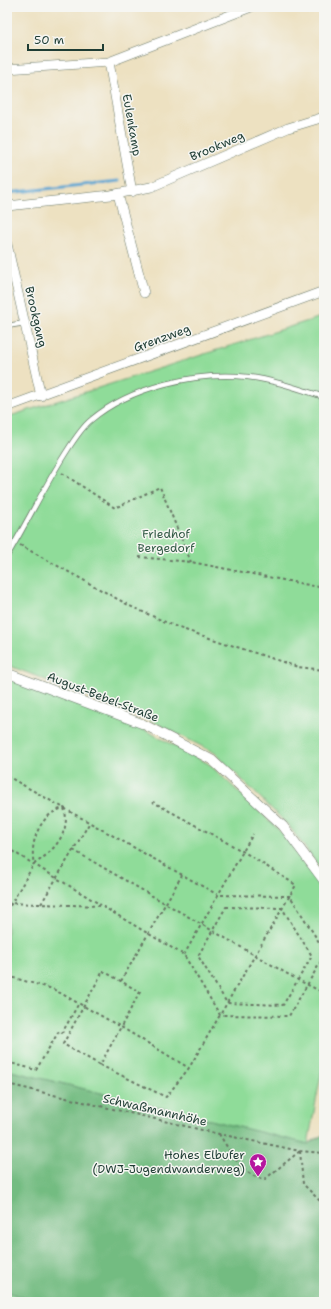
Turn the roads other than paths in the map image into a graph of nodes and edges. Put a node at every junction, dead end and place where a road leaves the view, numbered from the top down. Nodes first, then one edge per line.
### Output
1 (251, 7) edge
2 (109, 62) junction
3 (7, 69) edge
4 (324, 117) edge
5 (132, 192) junction
6 (118, 194) junction
7 (7, 206) edge
8 (7, 244) edge
9 (324, 291) edge
10 (144, 293) dead end
11 (25, 323) junction
12 (7, 326) edge
13 (41, 396) junction
14 (324, 397) edge
15 (7, 407) edge
16 (7, 556) edge
17 (7, 673) edge
18 (324, 881) edge

1 - 2 street
2 - 3 street
2 - 5 street, Eulenkamp
4 - 5 street, Brookweg
5 - 6 street, Brookweg
6 - 7 street, Brookweg
6 - 10 street
8 - 11 street, Brookgang
9 - 13 street, Grenzweg
11 - 12 lane
11 - 13 street, Brookgang
13 - 15 street, Grenzweg
14 - 16 lane
17 - 18 street, August-Bebel-Straße

